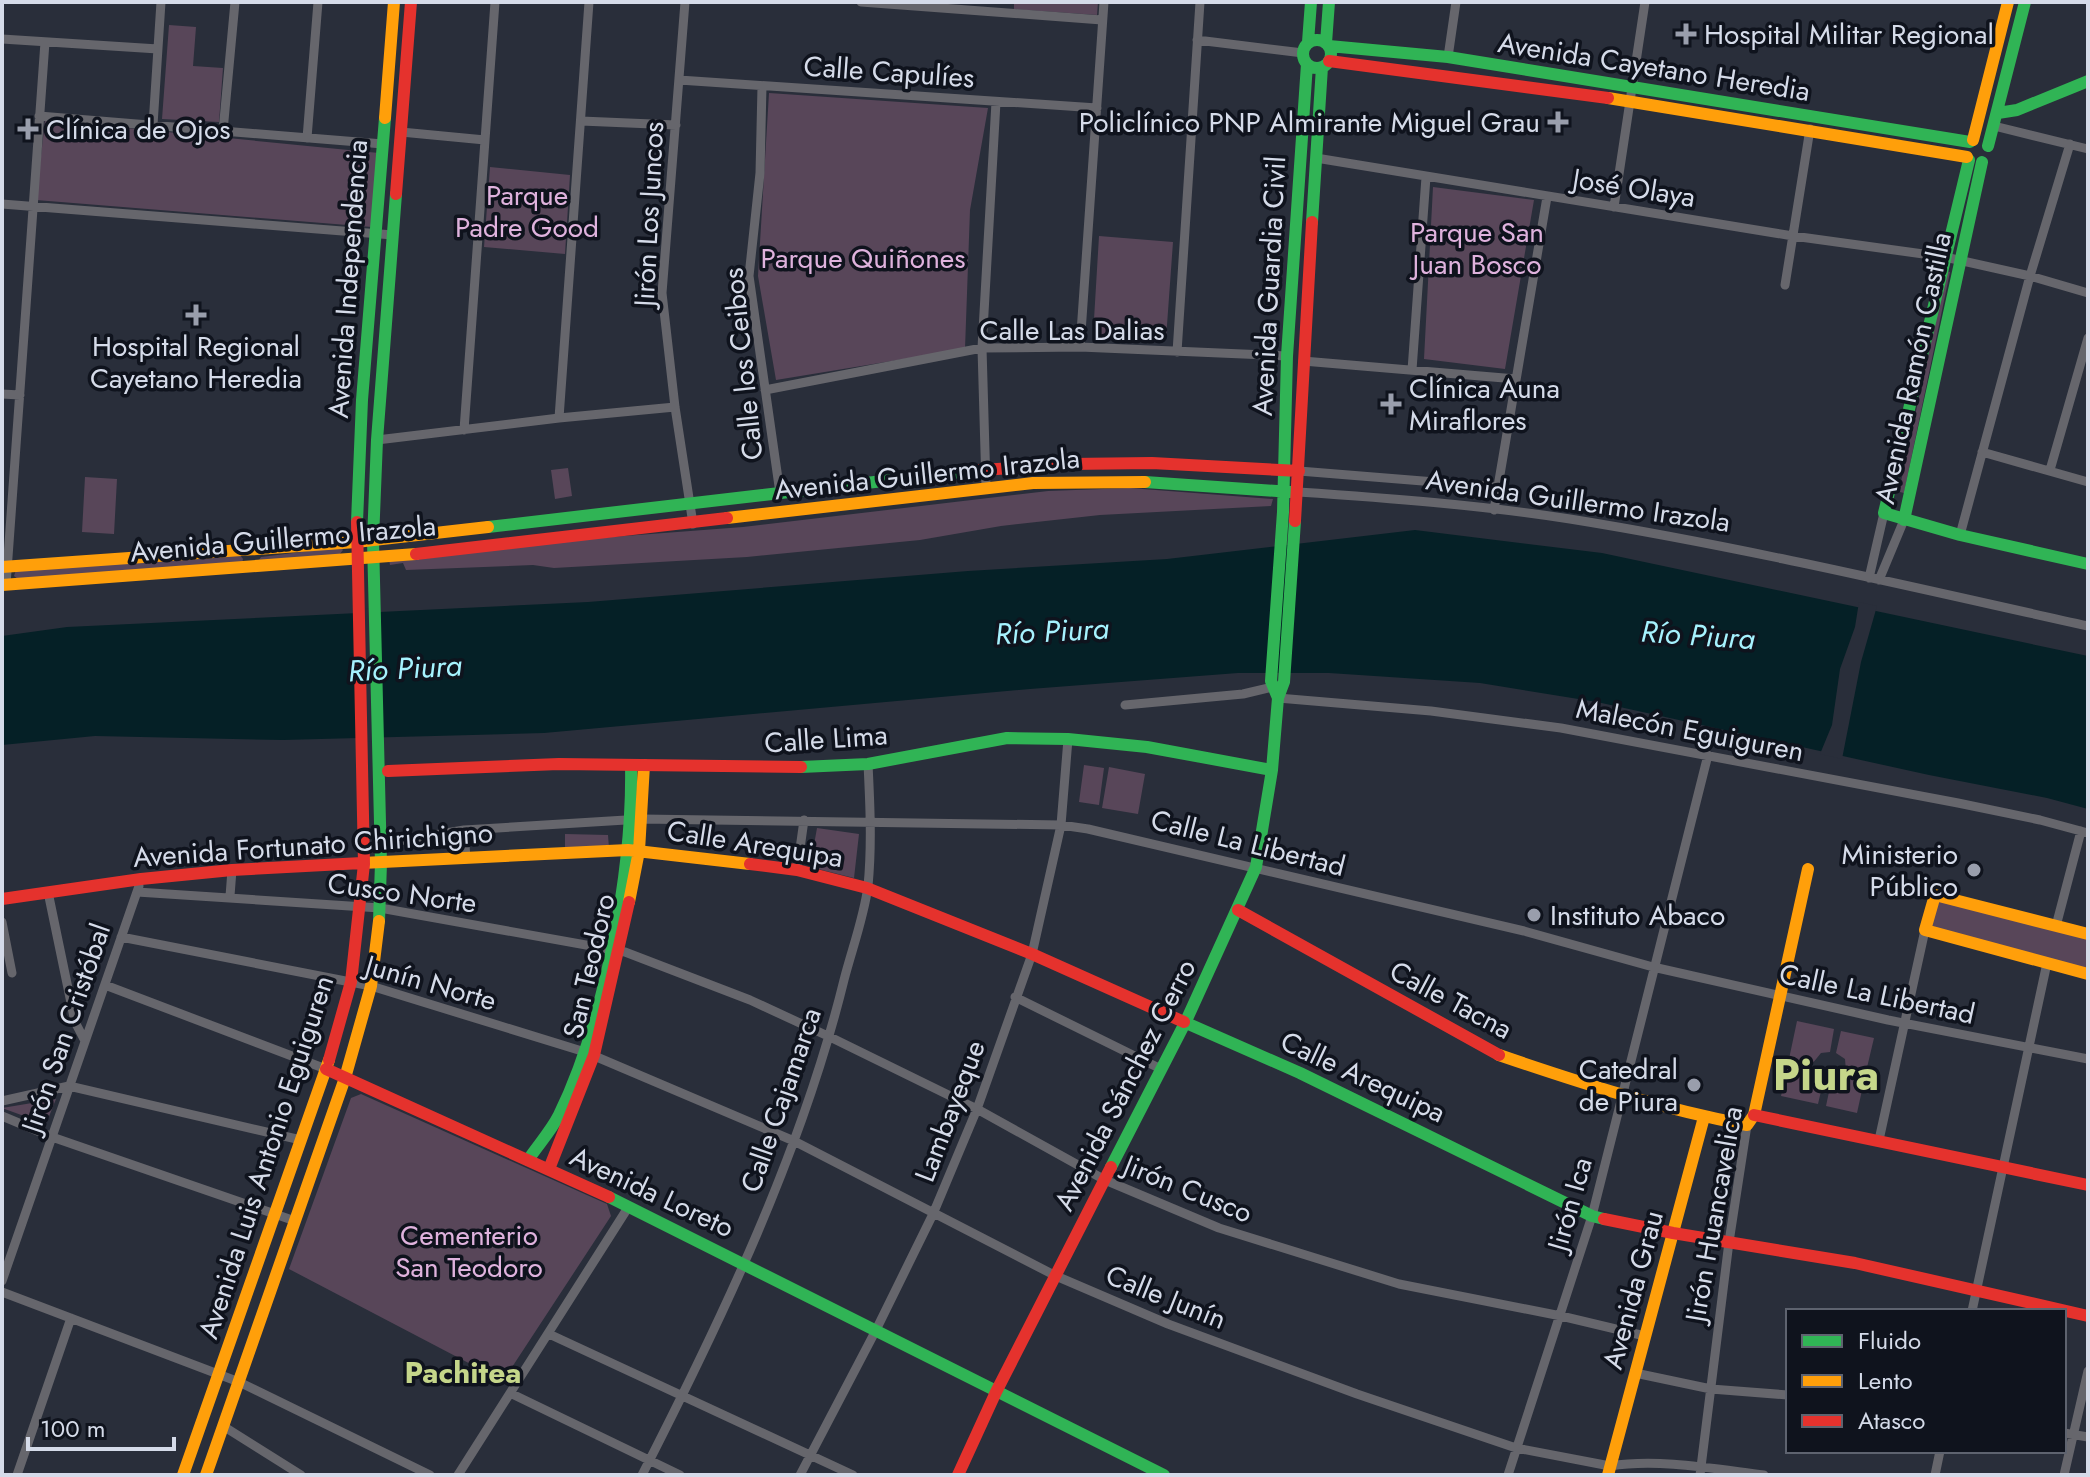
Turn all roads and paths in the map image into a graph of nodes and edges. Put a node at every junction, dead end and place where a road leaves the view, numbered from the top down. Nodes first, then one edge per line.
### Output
1 (161, 2) edge
2 (235, 2) edge
3 (318, 2) edge
4 (394, 2) edge
5 (411, 2) edge
6 (495, 2) edge
7 (589, 2) edge
8 (685, 2) edge
9 (861, 2) edge
10 (1104, 2) edge
11 (1200, 2) edge
12 (1311, 2) edge
13 (1329, 2) edge
14 (1456, 2) edge
15 (1645, 2) edge
16 (2008, 2) edge
17 (2025, 2) edge
18 (1011, 7) edge
19 (1102, 20) junction
20 (2, 39) edge
21 (1197, 40) junction
22 (45, 42) junction
23 (1328, 44) junction
24 (158, 49) junction
25 (1306, 53) junction
26 (1448, 57) junction
27 (1326, 64) junction
28 (679, 80) junction
29 (2088, 81) edge
30 (762, 86) junction
31 (1631, 87) junction
32 (1629, 101) junction
33 (996, 102) junction
34 (1097, 108) junction
35 (39, 116) junction
36 (1996, 119) junction
37 (581, 121) junction
38 (153, 125) junction
39 (676, 125) junction
40 (1810, 129) junction
41 (223, 131) junction
42 (401, 132) junction
43 (307, 138) junction
44 (485, 140) junction
45 (1971, 141) junction
46 (383, 144) junction
47 (2070, 144) junction
48 (1988, 146) junction
49 (2088, 149) edge
50 (1316, 158) junction
51 (1973, 160) junction
52 (1426, 177) junction
53 (1547, 197) junction
54 (2, 204) edge
55 (33, 206) junction
56 (1614, 207) junction
57 (376, 234) junction
58 (393, 235) junction
59 (1793, 236) junction
60 (1294, 251) junction
61 (1310, 252) junction
62 (1945, 257) junction
63 (1960, 261) junction
64 (2030, 276) junction
65 (1785, 285) dead end
66 (2088, 293) edge
67 (2088, 338) edge
68 (1080, 347) junction
69 (982, 348) junction
70 (1177, 352) junction
71 (1287, 356) junction
72 (1303, 361) junction
73 (1412, 370) junction
74 (1516, 379) junction
75 (765, 390) junction
76 (2, 394) edge
77 (20, 395) junction
78 (675, 407) junction
79 (559, 418) junction
80 (464, 430) junction
81 (377, 440) junction
82 (1982, 452) junction
83 (1233, 466) junction
84 (985, 469) junction
85 (1283, 470) junction
86 (2050, 470) junction
87 (1299, 471) junction
88 (2088, 482) edge
89 (986, 486) junction
90 (1231, 487) junction
91 (1497, 487) junction
92 (1284, 492) junction
93 (1298, 492) junction
94 (780, 493) junction
95 (689, 504) junction
96 (1494, 510) junction
97 (1290, 512) junction
98 (1884, 513) junction
99 (1904, 520) junction
100 (693, 524) junction
101 (1960, 535) junction
102 (373, 540) junction
103 (356, 542) junction
104 (251, 551) junction
105 (372, 559) junction
106 (357, 560) junction
107 (2088, 564) edge
108 (4, 567) edge
109 (252, 568) junction
110 (1874, 579) junction
111 (4, 585) edge
112 (2088, 626) edge
113 (1276, 687) junction
114 (1125, 705) dead end
115 (1068, 739) junction
116 (1708, 755) junction
117 (868, 764) junction
118 (638, 765) junction
119 (1272, 770) junction
120 (384, 771) junction
121 (637, 819) junction
122 (804, 820) junction
123 (871, 822) junction
124 (1061, 825) junction
125 (464, 830) junction
126 (2084, 832) edge
127 (380, 844) junction
128 (633, 850) junction
129 (466, 859) junction
130 (381, 863) junction
131 (364, 864) junction
132 (1256, 867) junction
133 (1808, 869) dead end
134 (232, 870) junction
135 (797, 870) junction
136 (139, 886) junction
137 (867, 888) junction
138 (48, 892) junction
139 (230, 896) junction
140 (2, 899) edge
141 (362, 906) junction
142 (380, 908) junction
143 (1238, 910) junction
144 (2, 922) edge
145 (2056, 926) junction
146 (1925, 930) junction
147 (2088, 934) edge
148 (121, 937) junction
149 (615, 950) junction
150 (1032, 954) junction
151 (2047, 963) junction
152 (1653, 967) junction
153 (12, 973) dead end
154 (2088, 974) edge
155 (351, 982) junction
156 (105, 985) junction
157 (371, 986) junction
158 (1782, 996) junction
159 (1015, 997) junction
160 (1186, 1021) junction
161 (1902, 1023) junction
162 (830, 1037) junction
163 (85, 1041) junction
164 (2028, 1047) junction
165 (589, 1053) junction
166 (2088, 1059) edge
167 (326, 1069) junction
168 (1161, 1069) junction
169 (345, 1078) junction
170 (69, 1086) junction
171 (1622, 1095) junction
172 (2, 1101) edge
173 (977, 1109) junction
174 (2, 1116) edge
175 (1704, 1117) junction
176 (1751, 1120) junction
177 (52, 1137) junction
178 (301, 1140) junction
179 (1879, 1140) junction
180 (794, 1141) junction
181 (528, 1160) junction
182 (2003, 1166) junction
183 (549, 1169) junction
184 (1105, 1180) junction
185 (2088, 1185) edge
186 (629, 1206) junction
187 (275, 1214) junction
188 (933, 1214) junction
189 (1592, 1216) junction
190 (295, 1221) junction
191 (1673, 1233) junction
192 (1729, 1242) junction
193 (745, 1263) junction
194 (1056, 1276) junction
195 (2, 1281) edge
196 (1976, 1290) junction
197 (2, 1292) edge
198 (1972, 1309) edge
199 (2058, 1309) edge
200 (2066, 1311) edge
201 (1561, 1316) junction
202 (2088, 1316) edge
203 (71, 1318) junction
204 (876, 1330) junction
205 (549, 1334) junction
206 (1645, 1336) junction
207 (2088, 1371) edge
208 (1635, 1373) junction
209 (218, 1374) junction
210 (239, 1382) junction
211 (1711, 1389) junction
212 (996, 1392) junction
213 (510, 1393) junction
214 (681, 1394) junction
215 (1786, 1395) edge
216 (223, 1426) junction
217 (2069, 1434) edge
218 (2088, 1437) edge
219 (1516, 1448) junction
220 (1940, 1453) edge
221 (810, 1454) junction
222 (650, 1461) junction
223 (1609, 1471) edge
224 (1701, 1471) edge
225 (18, 1475) edge
226 (183, 1475) edge
227 (206, 1475) edge
228 (301, 1475) edge
229 (430, 1475) edge
230 (458, 1475) edge
231 (642, 1475) edge
232 (680, 1475) edge
233 (800, 1475) edge
234 (853, 1475) edge
235 (958, 1475) edge
236 (1164, 1475) edge
237 (1508, 1475) edge
238 (1764, 1475) edge
239 (1935, 1475) edge
240 (2064, 1475) edge

1 - 24 street
2 - 41 street
3 - 43 street
4 - 46 main road, Avenida Independencia
5 - 42 main road, Avenida Independencia
6 - 44 street
7 - 37 street
8 - 28 street, Jirón Los Juncos
9 - 18 street
10 - 19 street
11 - 21 street
12 - 25 main road, Avenida Guardia Civil
13 - 23 main road
14 - 26 street
15 - 31 street
16 - 45 main road
17 - 36 main road
18 - 19 street
19 - 34 street
20 - 22 street
21 - 25 street
21 - 70 street
22 - 24 street
22 - 35 street
23 - 25 main road
23 - 26 main road, Avenida Cayetano Heredia
23 - 27 main road
24 - 38 street
25 - 27 main road
25 - 60 main road, Avenida Guardia Civil
26 - 31 main road, Avenida Cayetano Heredia
27 - 32 main road, Avenida Cayetano Heredia
27 - 50 main road, Avenida Guardia Civil
28 - 30 street, Calle Capulíes
28 - 39 street, Jirón Los Juncos
29 - 36 main road
30 - 33 street, Calle Capulíes
30 - 75 street, Calle los Ceibos
31 - 32 street
31 - 45 main road, Avenida Cayetano Heredia
32 - 40 main road, Avenida Cayetano Heredia
32 - 56 street
33 - 34 street, Calle Capulíes
33 - 69 street
34 - 68 street
35 - 38 street
35 - 55 street
36 - 47 street
36 - 48 main road
37 - 39 street
37 - 79 street
38 - 41 street
39 - 78 street, Jirón Los Juncos
40 - 51 main road, Avenida Cayetano Heredia
40 - 59 street
41 - 43 street
42 - 44 street
42 - 58 main road, Avenida Independencia
43 - 46 street
44 - 80 street
45 - 48 main road
45 - 51 main road
46 - 57 main road, Avenida Independencia
47 - 49 street
47 - 64 street
48 - 51 main road
50 - 52 street, José Olaya
50 - 61 main road, Avenida Guardia Civil
51 - 62 main road, Avenida Ramón Castilla
51 - 63 main road, Avenida Ramón Castilla
52 - 53 street, José Olaya
52 - 73 street
53 - 56 street, José Olaya
53 - 74 street
54 - 55 street
55 - 57 street
55 - 77 street
56 - 59 street, José Olaya
57 - 58 street
57 - 103 main road, Avenida Independencia
58 - 81 main road, Avenida Independencia
59 - 62 street, José Olaya
59 - 65 street
60 - 61 main road
60 - 71 main road, Avenida Guardia Civil
61 - 72 main road, Avenida Guardia Civil
62 - 63 street, José Olaya
62 - 98 main road, Avenida Ramón Castilla
63 - 64 street, José Olaya
63 - 99 main road, Avenida Ramón Castilla
64 - 66 street, José Olaya
64 - 82 street
67 - 86 street
68 - 69 street, Calle Las Dalias
68 - 70 street, Calle Las Dalias
69 - 75 street, Calle Las Dalias
69 - 84 street
70 - 71 street, Calle Las Dalias
71 - 85 main road, Avenida Guardia Civil
72 - 73 street
72 - 87 main road, Avenida Guardia Civil
73 - 74 street
74 - 91 street
75 - 94 street, Calle los Ceibos
76 - 77 street
77 - 108 street
78 - 79 street
78 - 95 street, Jirón Los Juncos
79 - 80 street
80 - 81 street
81 - 102 main road, Avenida Independencia
82 - 86 street
82 - 101 street
83 - 84 main road, Avenida Guillermo Irazola
83 - 85 main road, Avenida Guillermo Irazola
83 - 90 main road
84 - 89 street
84 - 94 main road, Avenida Guillermo Irazola
85 - 87 main road, Avenida Guillermo Irazola
85 - 92 main road, Avenida Guardia Civil
86 - 88 street
87 - 91 street, Avenida Guillermo Irazola
87 - 93 main road, Avenida Guardia Civil
89 - 90 main road, Avenida Guillermo Irazola
89 - 100 main road, Avenida Guillermo Irazola
90 - 92 main road, Avenida Guillermo Irazola
91 - 96 street
92 - 93 main road, Avenida Guillermo Irazola
92 - 97 main road, Avenida Guardia Civil
93 - 96 street, Avenida Guillermo Irazola
93 - 97 main road, Avenida Guardia Civil
94 - 95 main road, Avenida Guillermo Irazola
95 - 100 street, Jirón Los Juncos
95 - 102 main road, Avenida Guillermo Irazola
96 - 110 street, Avenida Guillermo Irazola
97 - 113 main road, Avenida Sánchez Cerro
98 - 99 main road
98 - 110 street, Avenida Ramón Castilla
99 - 101 main road
99 - 110 street, Avenida Ramón Castilla
100 - 105 main road, Avenida Guillermo Irazola
101 - 107 main road
102 - 103 main road, Avenida Guillermo Irazola
102 - 105 main road, Avenida Independencia
103 - 104 main road, Avenida Guillermo Irazola
103 - 106 main road, Avenida Independencia
104 - 108 main road, Avenida Guillermo Irazola
104 - 109 main road
105 - 106 main road, Avenida Guillermo Irazola
105 - 120 main road, Avenida Luis Antonio Eguiguren
106 - 109 main road, Avenida Guillermo Irazola
106 - 131 main road, Avenida Luis Antonio Eguiguren
108 - 111 street
109 - 111 main road, Avenida Guillermo Irazola
110 - 112 street, Avenida Guillermo Irazola
113 - 114 street, Malecón Eguiguren
113 - 116 street, Malecón Eguiguren
113 - 119 main road, Avenida Sánchez Cerro
115 - 117 main road, Calle Lima
115 - 119 main road, Calle Lima
115 - 124 street, Lambayeque
116 - 126 street, Malecón Eguiguren
116 - 152 street, Jirón Ica
117 - 118 main road, Calle Lima
117 - 123 street, Calle Cajamarca
118 - 120 main road, Calle Lima
118 - 121 main road, San Teodoro
119 - 132 main road, Avenida Sánchez Cerro
120 - 127 main road, Avenida Luis Antonio Eguiguren
121 - 122 street, Calle La Libertad
121 - 125 street, Calle La Libertad
121 - 128 main road, San Teodoro
122 - 123 street, Calle La Libertad
122 - 135 street
123 - 124 street, Calle La Libertad
123 - 137 street, Calle Cajamarca
124 - 132 street, Calle La Libertad
124 - 150 street, Lambayeque
125 - 127 street, Calle La Libertad
125 - 129 street
126 - 145 street
127 - 130 main road, Avenida Luis Antonio Eguiguren
128 - 129 main road, Avenida Fortunato Chirichigno
128 - 135 main road, Calle Arequipa
128 - 149 main road, San Teodoro
129 - 130 main road, Avenida Fortunato Chirichigno
130 - 131 main road, Avenida Fortunato Chirichigno
130 - 142 main road, Avenida Luis Antonio Eguiguren
131 - 134 main road, Avenida Fortunato Chirichigno
131 - 141 main road, Avenida Luis Antonio Eguiguren
132 - 143 main road, Avenida Sánchez Cerro
132 - 152 street, Calle La Libertad
133 - 158 main road, Jirón Huancavelica
134 - 136 main road, Avenida Fortunato Chirichigno
134 - 139 street
135 - 137 main road, Calle Arequipa
136 - 138 main road, Avenida Fortunato Chirichigno
136 - 139 street, Cusco Norte
136 - 148 street, Jirón San Cristóbal
137 - 150 main road, Calle Arequipa
137 - 162 street, Calle Cajamarca
138 - 140 main road, Avenida Fortunato Chirichigno
138 - 163 street
139 - 141 street, Cusco Norte
141 - 142 street, Cusco Norte
141 - 155 main road, Avenida Luis Antonio Eguiguren
142 - 149 street, Cusco Norte
142 - 157 main road, Avenida Luis Antonio Eguiguren
143 - 160 main road, Avenida Sánchez Cerro
143 - 171 main road, Calle Tacna
144 - 153 street
145 - 146 main road
145 - 147 main road
146 - 151 main road
146 - 161 street
148 - 155 street, Junín Norte
148 - 156 street, Jirón San Cristóbal
149 - 162 street, Jirón Cusco
149 - 165 main road, San Teodoro
150 - 159 street, Lambayeque
150 - 160 main road, Calle Arequipa
151 - 154 main road
151 - 164 street
152 - 158 street, Calle La Libertad
152 - 171 street, Jirón Ica
155 - 157 street, Junín Norte
155 - 167 main road, Avenida Luis Antonio Eguiguren
156 - 163 street, Jirón San Cristóbal
156 - 167 street, Avenida Loreto
157 - 165 street, Junín Norte
157 - 169 main road, Avenida Luis Antonio Eguiguren
158 - 161 street, Calle La Libertad
158 - 176 main road, Jirón Huancavelica
159 - 168 street
159 - 173 street, Lambayeque
160 - 168 main road, Avenida Sánchez Cerro
160 - 189 main road, Calle Arequipa
161 - 164 street, Calle La Libertad
161 - 179 street
162 - 173 street, Jirón Cusco
162 - 180 street, Calle Cajamarca
163 - 170 street, Jirón San Cristóbal
164 - 166 street, Calle La Libertad
164 - 182 street
165 - 180 street, Calle Junín
165 - 181 main road, San Teodoro
165 - 183 main road, San Teodoro
167 - 169 main road, Avenida Loreto
167 - 178 main road, Avenida Luis Antonio Eguiguren
168 - 184 main road, Avenida Sánchez Cerro
169 - 181 main road, Avenida Loreto
169 - 190 main road, Avenida Luis Antonio Eguiguren
170 - 172 street
170 - 177 street, Jirón San Cristóbal
170 - 178 street
171 - 175 main road, Calle Tacna
171 - 189 street, Jirón Ica
173 - 184 street, Jirón Cusco
173 - 188 street, Lambayeque
174 - 177 street
175 - 176 main road, Calle Tacna
175 - 191 main road, Avenida Grau
176 - 179 main road, Calle Tacna
176 - 192 street, Jirón Huancavelica
177 - 187 street
177 - 195 street, Jirón San Cristóbal
178 - 187 main road, Avenida Luis Antonio Eguiguren
179 - 182 main road, Calle Tacna
180 - 188 street, Calle Junín
180 - 193 street, Calle Cajamarca
181 - 183 main road, Avenida Loreto
182 - 185 main road, Calle Tacna
182 - 196 street
183 - 186 main road, Avenida Loreto
184 - 194 main road, Avenida Sánchez Cerro
184 - 201 street, Jirón Cusco
186 - 193 main road, Avenida Loreto
186 - 205 street
187 - 190 street
187 - 209 main road, Avenida Luis Antonio Eguiguren
188 - 194 street, Calle Junín
188 - 204 street, Lambayeque
189 - 191 main road, Calle Arequipa
189 - 201 street, Jirón Ica
190 - 210 main road, Avenida Luis Antonio Eguiguren
191 - 192 main road, Calle Arequipa
191 - 206 main road, Avenida Grau
192 - 196 main road, Calle Arequipa
192 - 211 street, Jirón Huancavelica
193 - 204 main road, Avenida Loreto
193 - 214 street, Calle Cajamarca
194 - 212 main road, Avenida Sánchez Cerro
194 - 219 street, Calle Junín
196 - 198 street
196 - 199 main road, Calle Arequipa
197 - 203 street
200 - 202 main road, Calle Arequipa
201 - 206 street, Jirón Cusco
201 - 219 street, Jirón Ica
203 - 209 street
203 - 225 street
204 - 212 main road, Avenida Loreto
204 - 221 street, Lambayeque
205 - 213 street
205 - 214 street
206 - 208 main road, Avenida Grau
207 - 217 street
208 - 211 street
208 - 223 main road, Avenida Grau
209 - 210 street
209 - 226 main road, Avenida Luis Antonio Eguiguren
210 - 216 main road, Avenida Luis Antonio Eguiguren
210 - 229 street
211 - 215 street
211 - 224 street, Jirón Huancavelica
212 - 235 main road, Avenida Sánchez Cerro
212 - 236 main road, Avenida Loreto
213 - 222 street
213 - 230 street
214 - 221 street
214 - 222 street, Calle Cajamarca
216 - 227 main road, Avenida Luis Antonio Eguiguren
216 - 228 street
217 - 218 street
217 - 240 street
219 - 223 street, Calle Junín
219 - 237 street, Jirón Ica
220 - 239 street
221 - 233 street, Lambayeque
221 - 234 street
222 - 231 street, Calle Cajamarca
222 - 232 street
223 - 224 street, Calle Junín
224 - 238 street, Calle Junín

